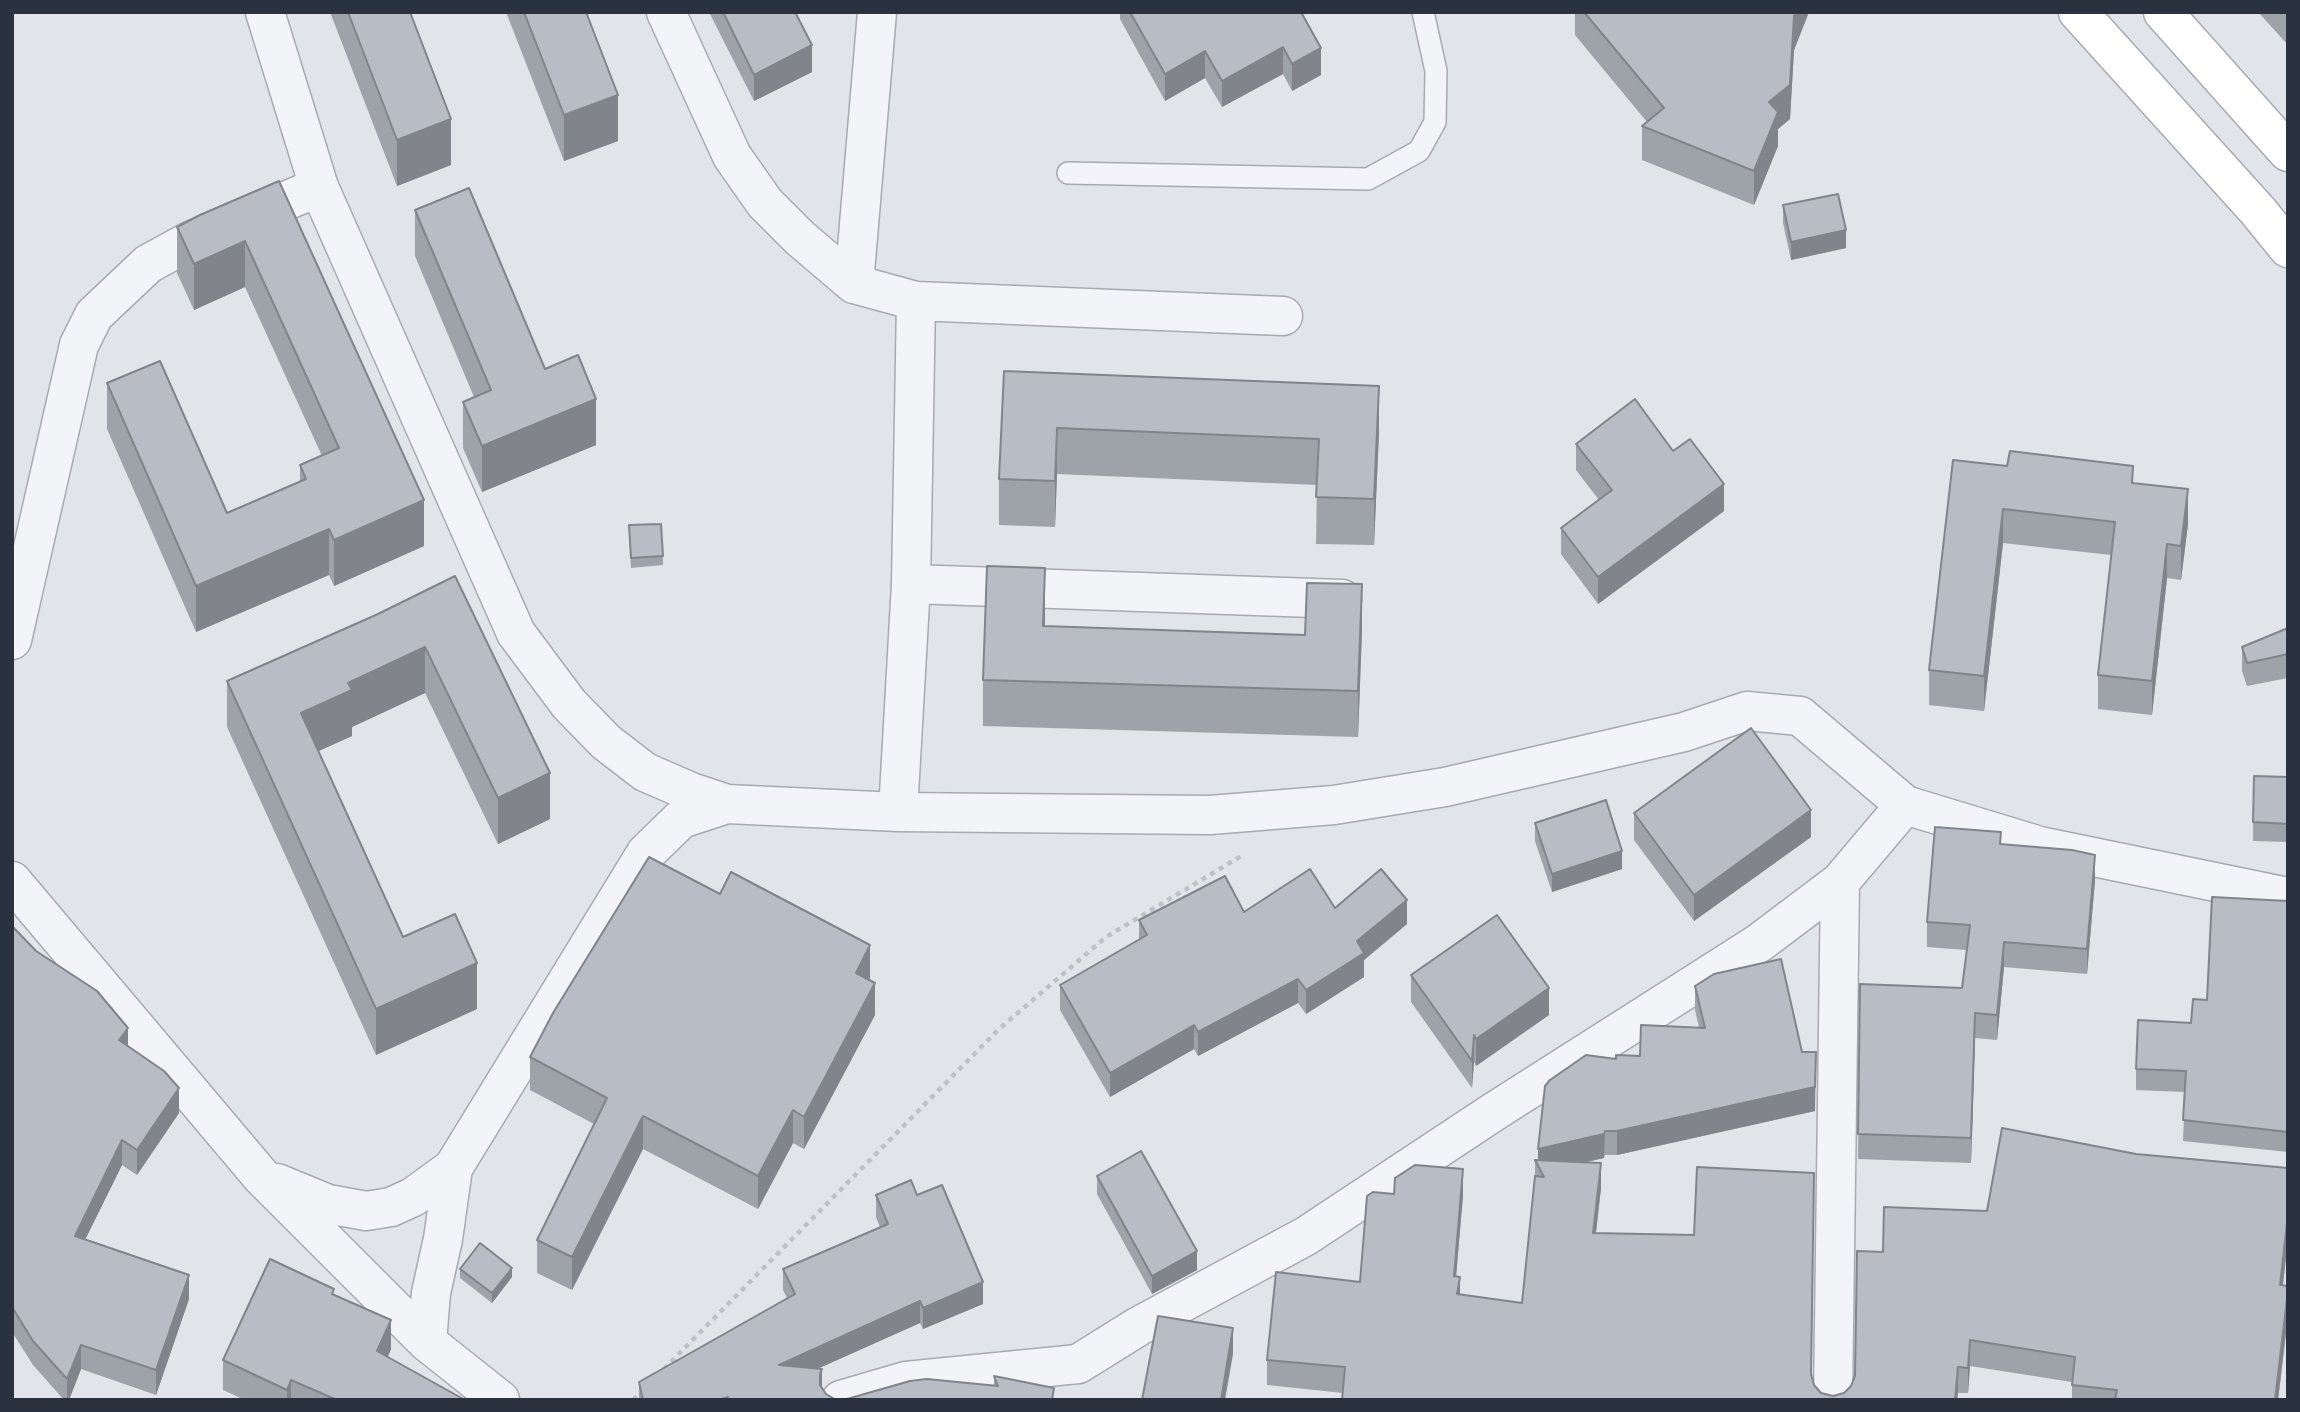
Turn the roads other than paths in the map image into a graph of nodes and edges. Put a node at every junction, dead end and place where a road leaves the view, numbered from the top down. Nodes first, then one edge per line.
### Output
1 (265, 12) edge
2 (666, 12) edge
3 (877, 12) edge
4 (1423, 12) edge
5 (2078, 12) edge
6 (2162, 12) edge
7 (2288, 152) edge
8 (1068, 173) dead end
9 (319, 187) junction
10 (2288, 248) edge
11 (854, 284) junction
12 (916, 301) junction
13 (1283, 316) dead end
14 (911, 584) junction
15 (1342, 599) edge
16 (12, 640) edge
17 (727, 804) junction
18 (1905, 805) junction
19 (898, 812) junction
20 (12, 881) edge
21 (1840, 882) junction
22 (2288, 897) edge
23 (453, 1168) junction
24 (261, 1177) junction
25 (427, 1342) junction
26 (500, 1400) edge
27 (841, 1400) edge
28 (1833, 1400) edge

1 - 9 street
2 - 11 street
3 - 11 street
4 - 8 lane
5 - 10 main road
6 - 7 main road
9 - 16 street
9 - 17 street
11 - 12 street
12 - 13 street
12 - 14 street
14 - 15 street
14 - 19 street
17 - 19 street
17 - 23 street
18 - 19 street
18 - 21 street
18 - 22 street
20 - 24 street
21 - 27 street
21 - 28 street
23 - 24 street
23 - 25 street
24 - 25 street
25 - 26 street

